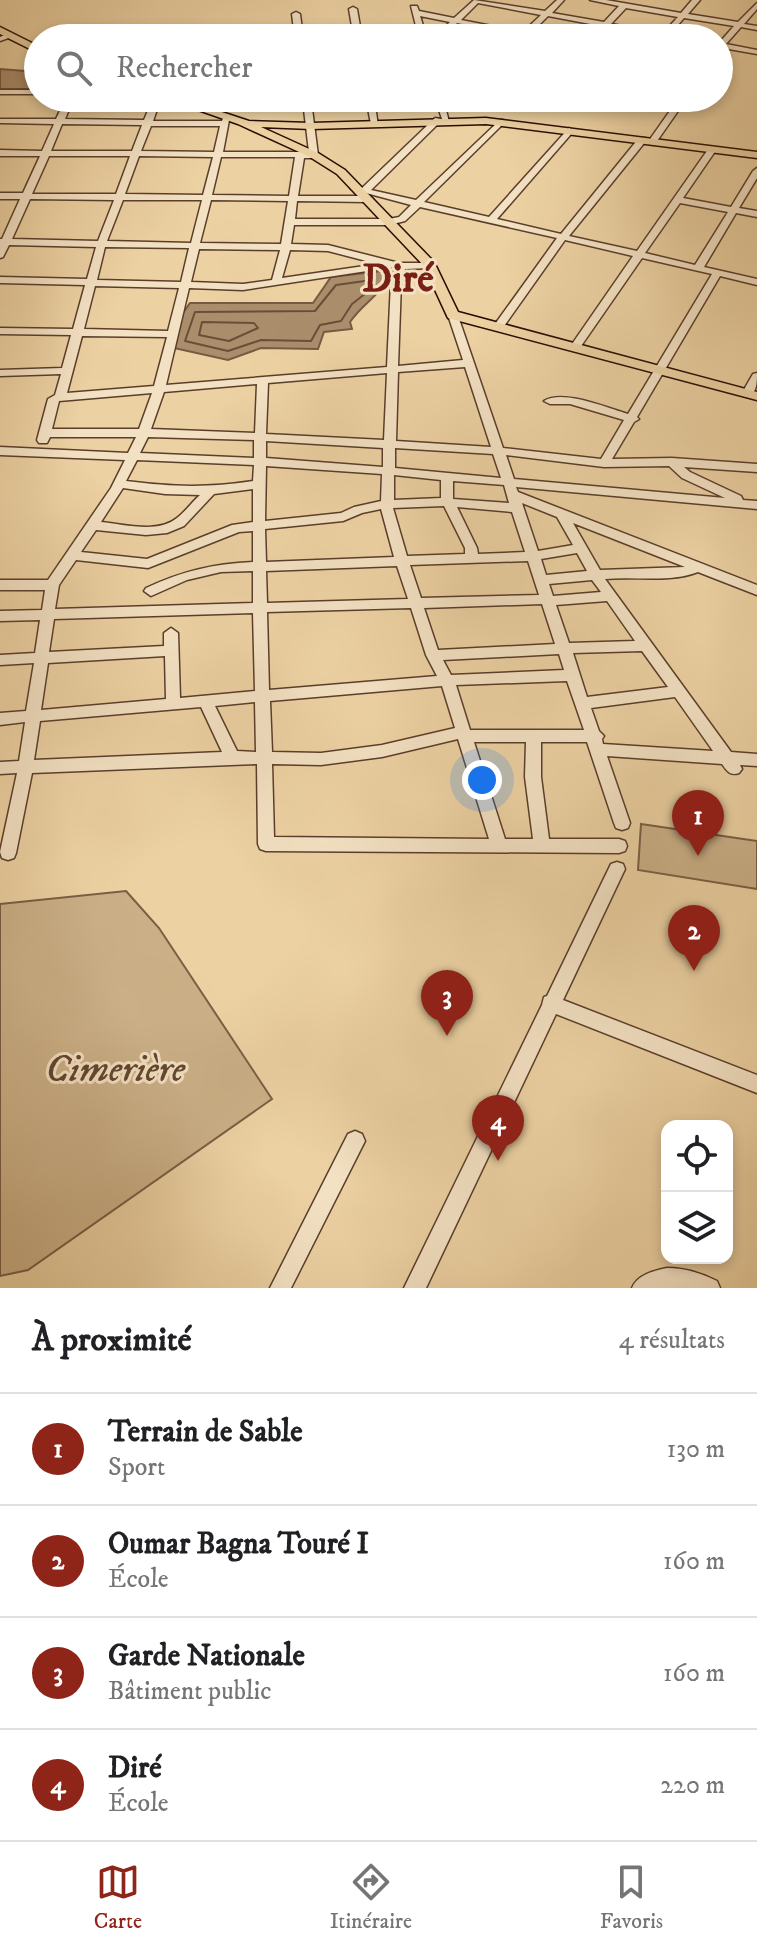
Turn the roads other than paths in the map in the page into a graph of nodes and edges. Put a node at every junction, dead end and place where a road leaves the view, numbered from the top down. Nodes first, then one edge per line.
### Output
1 (561, 0) edge
2 (599, 0) edge
3 (696, 0) edge
4 (478, 1) edge
5 (624, 5) junction
6 (757, 5) edge
7 (353, 9) dead end
8 (296, 14) dead end
9 (543, 14) junction
10 (683, 15) junction
11 (453, 21) junction
12 (297, 24) edge
13 (356, 24) edge
14 (419, 24) edge
15 (450, 24) edge
16 (467, 24) edge
17 (534, 24) edge
18 (600, 24) edge
19 (607, 24) edge
20 (675, 24) edge
21 (741, 25) junction
22 (757, 28) edge
23 (733, 33) edge
24 (3, 35) edge
25 (24, 44) edge
26 (733, 48) edge
27 (757, 52) edge
28 (0, 92) edge
29 (24, 92) edge
30 (64, 112) edge
31 (152, 112) edge
32 (209, 112) edge
33 (241, 112) edge
34 (309, 112) edge
35 (373, 112) edge
36 (441, 112) edge
37 (671, 112) edge
38 (226, 120) junction
39 (442, 120) junction
40 (0, 121) edge
41 (59, 122) junction
42 (242, 122) junction
43 (500, 122) junction
44 (148, 123) junction
45 (375, 124) junction
46 (311, 126) junction
47 (569, 131) junction
48 (647, 141) junction
49 (712, 150) junction
50 (46, 152) junction
51 (0, 153) edge
52 (136, 154) junction
53 (217, 154) junction
54 (307, 155) junction
55 (757, 155) edge
56 (757, 171) edge
57 (363, 193) junction
58 (0, 196) edge
59 (28, 196) junction
60 (121, 197) junction
61 (206, 198) junction
62 (292, 199) junction
63 (679, 200) junction
64 (420, 204) junction
65 (733, 210) junction
66 (757, 214) edge
67 (491, 220) junction
68 (289, 222) junction
69 (389, 222) junction
70 (563, 237) junction
71 (3, 242) edge
72 (101, 245) junction
73 (195, 245) junction
74 (286, 246) junction
75 (0, 255) edge
76 (641, 255) junction
77 (397, 265) junction
78 (430, 265) junction
79 (698, 268) junction
80 (718, 272) junction
81 (0, 280) edge
82 (89, 282) junction
83 (757, 282) edge
84 (276, 283) junction
85 (185, 285) junction
86 (453, 315) junction
87 (498, 327) junction
88 (0, 331) edge
89 (74, 332) junction
90 (172, 334) junction
91 (575, 347) junction
92 (469, 363) junction
93 (660, 369) junction
94 (393, 370) junction
95 (66, 371) junction
96 (0, 373) edge
97 (757, 376) edge
98 (263, 381) junction
99 (159, 389) junction
100 (753, 394) edge
101 (60, 397) junction
102 (550, 401) dead end
103 (633, 419) junction
104 (45, 433) junction
105 (143, 435) junction
106 (260, 437) junction
107 (391, 445) junction
108 (0, 451) edge
109 (501, 451) junction
110 (38, 453) junction
111 (133, 456) junction
112 (259, 461) junction
113 (672, 462) junction
114 (604, 463) junction
115 (757, 468) edge
116 (389, 470) junction
117 (447, 475) junction
118 (119, 484) junction
119 (260, 484) junction
120 (210, 491) junction
121 (511, 494) junction
122 (447, 500) junction
123 (757, 504) edge
124 (387, 507) junction
125 (561, 512) junction
126 (261, 523) junction
127 (92, 525) junction
128 (579, 548) junction
129 (72, 555) junction
130 (533, 556) junction
131 (472, 557) junction
132 (402, 561) junction
133 (148, 564) junction
134 (262, 566) junction
135 (698, 567) junction
136 (595, 574) junction
137 (541, 580) junction
138 (0, 585) edge
139 (52, 585) junction
140 (757, 590) edge
141 (151, 591) junction
142 (611, 596) junction
143 (548, 600) junction
144 (416, 602) junction
145 (262, 606) junction
146 (150, 610) junction
147 (48, 614) junction
148 (0, 616) edge
149 (171, 633) dead end
150 (563, 646) junction
151 (648, 646) junction
152 (171, 651) junction
153 (433, 655) junction
154 (42, 658) junction
155 (0, 660) edge
156 (573, 675) junction
157 (447, 680) junction
158 (680, 691) junction
159 (261, 695) junction
160 (205, 701) junction
161 (583, 703) junction
162 (173, 704) junction
163 (33, 716) junction
164 (0, 719) edge
165 (464, 734) junction
166 (534, 736) junction
167 (598, 743) junction
168 (232, 757) junction
169 (261, 757) junction
170 (757, 760) edge
171 (730, 762) junction
172 (26, 765) junction
173 (0, 768) edge
174 (622, 823) dead end
175 (499, 845) junction
176 (542, 845) junction
177 (619, 846) dead end
178 (8, 853) dead end
179 (617, 869) dead end
180 (550, 1003) junction
181 (757, 1084) edge
182 (355, 1141) dead end
183 (280, 1288) edge
184 (415, 1288) edge
185 (642, 1288) edge
186 (710, 1288) edge

1 - 9 street
2 - 5 street
3 - 10 street
4 - 9 street
4 - 11 street
5 - 10 street
5 - 19 street
6 - 21 street
7 - 13 street
8 - 12 street
9 - 17 street
9 - 18 street
10 - 20 street
10 - 21 street
11 - 14 street
11 - 15 street
11 - 16 street
21 - 22 street
21 - 23 street
24 - 25 main road
26 - 27 street
28 - 29 street
30 - 41 street
31 - 44 street
32 - 38 main road
33 - 42 street
34 - 46 street
35 - 45 street
36 - 39 street
37 - 48 street
38 - 42 main road
38 - 44 street
38 - 53 street
39 - 43 main road
39 - 45 main road
39 - 57 street
40 - 41 street
41 - 44 street
41 - 50 street
42 - 46 main road
42 - 54 main road
43 - 47 main road
43 - 64 street
44 - 52 street
45 - 46 main road
46 - 54 street
47 - 48 main road
47 - 67 street
48 - 49 main road
48 - 70 street
49 - 55 main road
49 - 63 street
50 - 51 street
50 - 52 street
50 - 59 street
52 - 53 street
52 - 60 street
53 - 54 street
53 - 61 street
54 - 57 main road
54 - 62 street
56 - 65 street
57 - 62 street
57 - 64 street
57 - 69 main road
58 - 59 street
59 - 60 street
59 - 71 street
60 - 61 street
60 - 72 street
61 - 62 street
61 - 73 street
62 - 68 street
63 - 65 street
63 - 76 street
64 - 67 street
64 - 69 street
65 - 66 street
65 - 79 street
67 - 70 street
68 - 69 street
68 - 74 street
69 - 78 main road
70 - 76 street
70 - 87 street
71 - 72 street
71 - 75 street
72 - 73 street
72 - 82 street
73 - 74 street
73 - 85 street
74 - 77 street
74 - 84 street
76 - 79 street
76 - 91 street
77 - 78 street
77 - 84 street
77 - 94 street
78 - 86 main road
79 - 80 street
80 - 83 street
80 - 93 street
81 - 82 street
82 - 85 street
82 - 89 street
84 - 85 street
85 - 90 street
86 - 87 main road
86 - 92 street
87 - 91 main road
88 - 89 street
89 - 90 street
89 - 95 street
90 - 99 street
91 - 93 main road
92 - 94 street
92 - 109 street
93 - 100 main road
93 - 103 street
94 - 98 street
94 - 107 street
95 - 96 street
95 - 101 street
97 - 100 street
98 - 99 street
98 - 106 street
99 - 101 street
99 - 105 street
101 - 104 street
102 - 103 street
103 - 114 street
104 - 105 street
104 - 110 street
105 - 106 street
105 - 111 street
106 - 107 street
106 - 112 street
107 - 109 street
107 - 116 street
108 - 110 street
109 - 114 street
109 - 121 street
110 - 111 street
111 - 112 street
111 - 118 street
112 - 116 street
112 - 119 street
113 - 114 street
113 - 115 street
113 - 123 street
116 - 117 street
116 - 124 street
117 - 121 street
117 - 122 street
118 - 120 street
118 - 127 street
119 - 120 street
119 - 126 street
120 - 127 street
121 - 122 street
121 - 123 street
121 - 125 street
121 - 130 street
122 - 124 street
122 - 131 street
124 - 126 street
124 - 132 street
125 - 128 street
125 - 135 street
126 - 133 street
126 - 134 street
127 - 129 street
128 - 130 street
128 - 136 street
129 - 133 street
129 - 139 street
130 - 131 street
130 - 137 street
131 - 132 street
132 - 134 street
132 - 144 street
133 - 141 street
134 - 141 street
134 - 145 street
135 - 136 street
135 - 140 street
136 - 137 street
136 - 142 street
137 - 143 street
138 - 139 street
139 - 147 street
141 - 146 street
142 - 143 street
142 - 151 street
143 - 144 street
143 - 150 street
144 - 145 street
144 - 153 street
145 - 146 street
145 - 159 street
146 - 147 street
147 - 148 street
147 - 154 street
149 - 152 street
150 - 151 street
150 - 153 street
150 - 156 street
151 - 158 street
152 - 154 street
152 - 162 street
153 - 157 street
154 - 155 street
154 - 163 street
156 - 157 street
156 - 161 street
157 - 159 street
157 - 165 street
158 - 161 street
158 - 171 street
159 - 160 street
159 - 169 street
160 - 162 street
160 - 168 street
161 - 167 street
162 - 163 street
163 - 164 street
163 - 172 street
165 - 166 street
165 - 169 street
165 - 175 street
166 - 167 street
166 - 176 street
167 - 171 street
167 - 174 street
168 - 169 street
168 - 172 street
169 - 175 street
170 - 171 street
172 - 173 street
172 - 178 street
175 - 176 street
176 - 177 street
179 - 180 street
180 - 181 street
180 - 184 street
182 - 183 street
185 - 186 street

